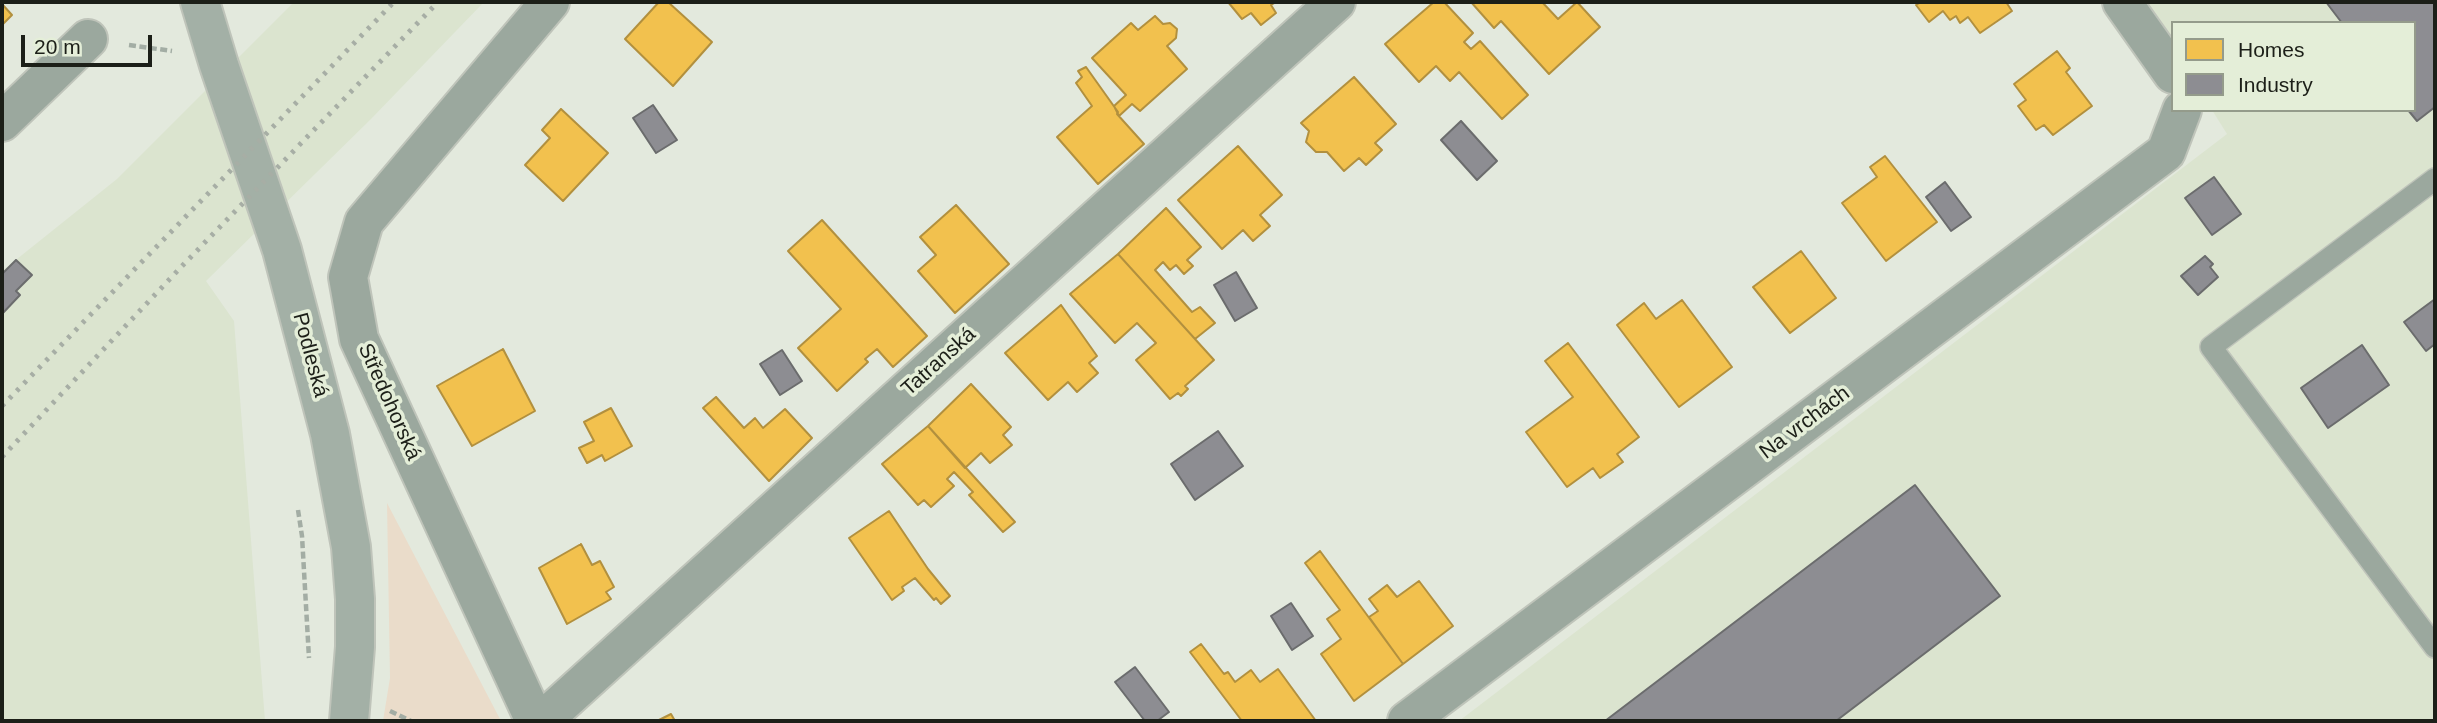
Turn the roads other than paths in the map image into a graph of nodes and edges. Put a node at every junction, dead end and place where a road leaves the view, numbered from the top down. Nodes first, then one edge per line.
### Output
1 (200, 2) edge
2 (550, 2) edge
3 (1336, 2) edge
4 (2122, 2) edge
5 (88, 39) road end
6 (2171, 71) edge
7 (2181, 112) edge
8 (2, 122) edge
9 (2435, 179) edge
10 (2435, 647) edge
11 (349, 721) edge
12 (536, 721) edge
13 (542, 721) edge
14 (1407, 721) edge

1 - 11 main road, Podleská
2 - 12 street, Středohorská
3 - 13 street, Tatranská
4 - 6 street
5 - 8 street
7 - 14 street, Na vrchách
9 - 10 lane

